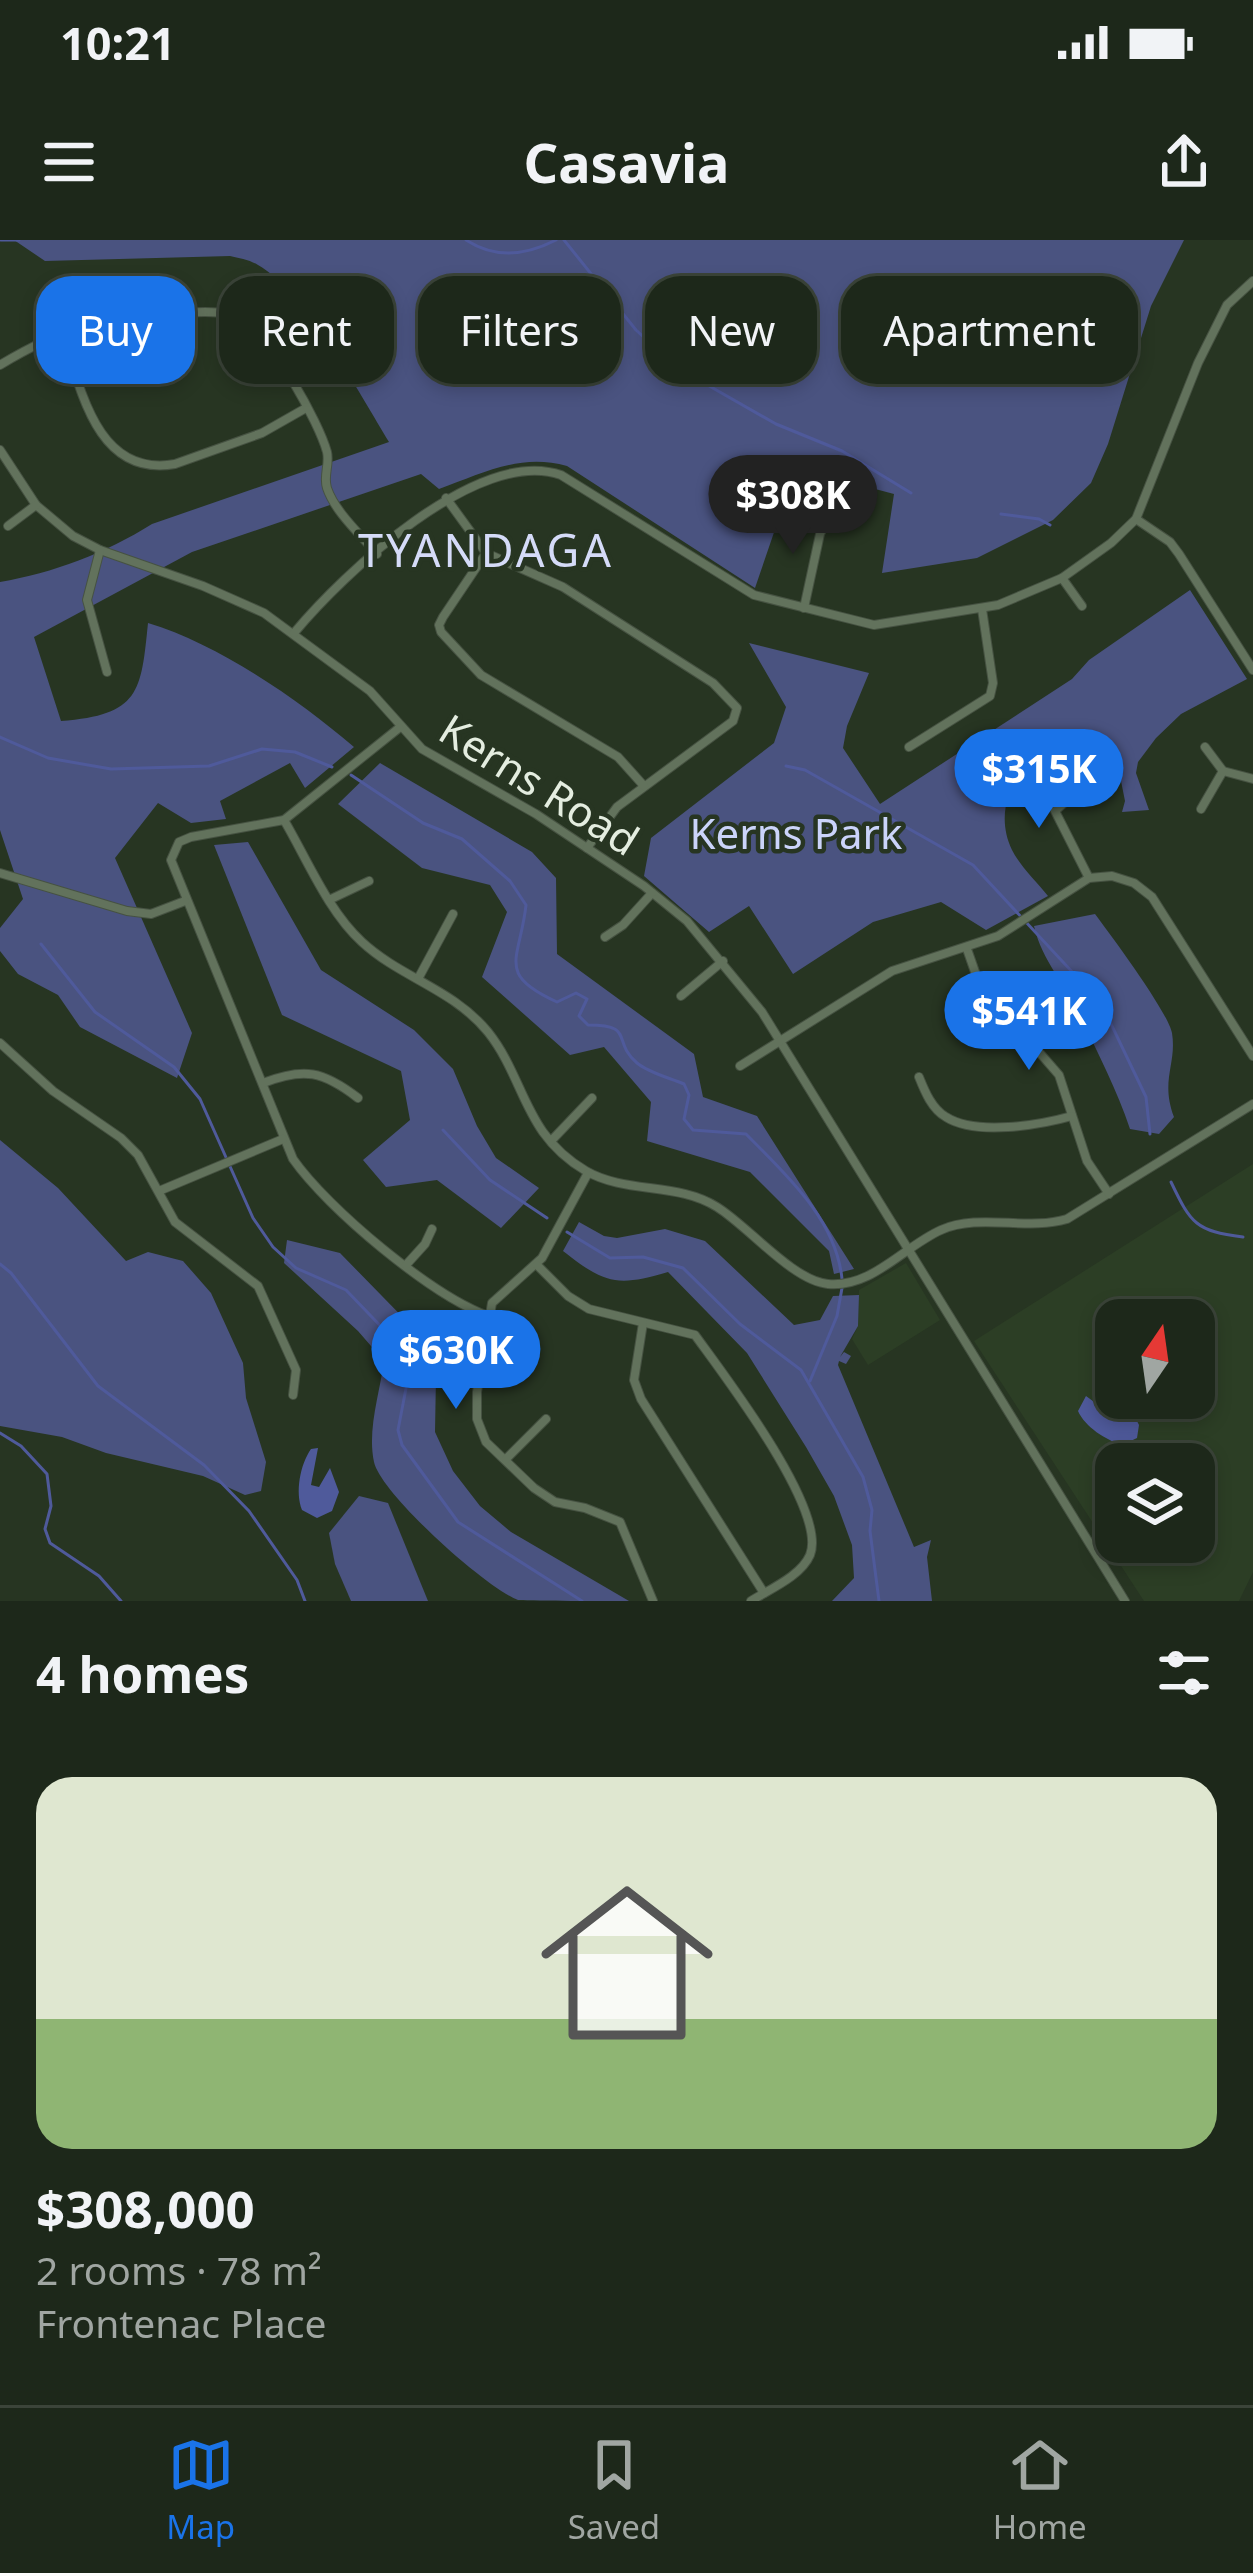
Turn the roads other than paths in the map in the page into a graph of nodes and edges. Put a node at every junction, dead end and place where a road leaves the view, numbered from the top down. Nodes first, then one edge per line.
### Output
1 (1253, 281) edge
2 (195, 313) edge
3 (36, 345) edge
4 (0, 365) edge
5 (80, 384) edge
6 (306, 408) junction
7 (0, 450) edge
8 (446, 498) junction
9 (36, 505) junction
10 (1136, 518) junction
11 (826, 522) dead end
12 (8, 526) dead end
13 (100, 550) junction
14 (486, 553) junction
15 (377, 554) junction
16 (1062, 578) junction
17 (1082, 606) dead end
18 (804, 608) junction
19 (982, 608) junction
20 (294, 633) junction
21 (1253, 670) edge
22 (107, 672) dead end
23 (399, 728) junction
24 (909, 747) dead end
25 (1205, 747) dead end
26 (1223, 771) junction
27 (1253, 779) edge
28 (644, 786) junction
29 (1074, 794) dead end
30 (1201, 808) dead end
31 (284, 820) junction
32 (587, 848) junction
33 (0, 873) edge
34 (1089, 878) junction
35 (370, 881) dead end
36 (652, 893) junction
37 (331, 899) junction
38 (185, 901) junction
39 (453, 914) dead end
40 (605, 937) dead end
41 (968, 949) junction
42 (723, 961) junction
43 (419, 977) junction
44 (681, 996) dead end
45 (778, 1040) junction
46 (0, 1043) edge
47 (1253, 1056) edge
48 (740, 1066) dead end
49 (919, 1077) dead end
50 (263, 1083) junction
51 (358, 1098) dead end
52 (592, 1098) dead end
53 (1253, 1104) edge
54 (1073, 1116) junction
55 (283, 1139) junction
56 (550, 1141) junction
57 (588, 1173) junction
58 (159, 1191) junction
59 (1109, 1194) junction
60 (432, 1229) dead end
61 (909, 1250) junction
62 (406, 1265) junction
63 (537, 1265) junction
64 (488, 1316) junction
65 (643, 1323) junction
66 (293, 1395) dead end
67 (546, 1419) dead end
68 (506, 1459) junction
69 (764, 1593) junction
70 (653, 1601) edge
71 (751, 1601) edge
72 (1125, 1601) edge

1 - 10 street
2 - 6 street
3 - 4 street
5 - 6 street
6 - 15 street
7 - 9 street, Kerns Road
8 - 14 street
8 - 15 street
8 - 18 street
9 - 12 street
9 - 13 street, Kerns Road
10 - 16 street
10 - 21 street
11 - 18 street
13 - 20 street, Kerns Road
13 - 22 street
14 - 28 street
14 - 28 street
15 - 20 street
16 - 17 street
16 - 19 street
18 - 19 street
19 - 24 street
20 - 23 street, Kerns Road
23 - 31 street
23 - 32 street, Kerns Road
25 - 26 street
26 - 27 street
26 - 30 street
28 - 32 street
29 - 34 street
31 - 37 street
31 - 38 street
32 - 36 street, Kerns Road
33 - 38 street
34 - 41 street
34 - 47 street
35 - 37 street
36 - 40 street
36 - 42 street, Kerns Road
37 - 43 street
38 - 50 street
39 - 43 street
41 - 45 street
41 - 54 street
42 - 44 street
42 - 45 street, Kerns Road
43 - 56 street
45 - 48 street
45 - 61 street, Kerns Road
46 - 58 street
49 - 54 street
50 - 51 street
50 - 55 street
52 - 56 street
53 - 59 street
54 - 59 street
55 - 58 street
55 - 62 street
56 - 57 street
57 - 61 street
57 - 63 street
58 - 66 street
59 - 61 street
60 - 62 street
61 - 72 street, Kerns Road
62 - 64 street
63 - 64 street
63 - 65 street
64 - 68 street
65 - 69 street
65 - 69 street
67 - 68 street
68 - 70 street
69 - 71 street

